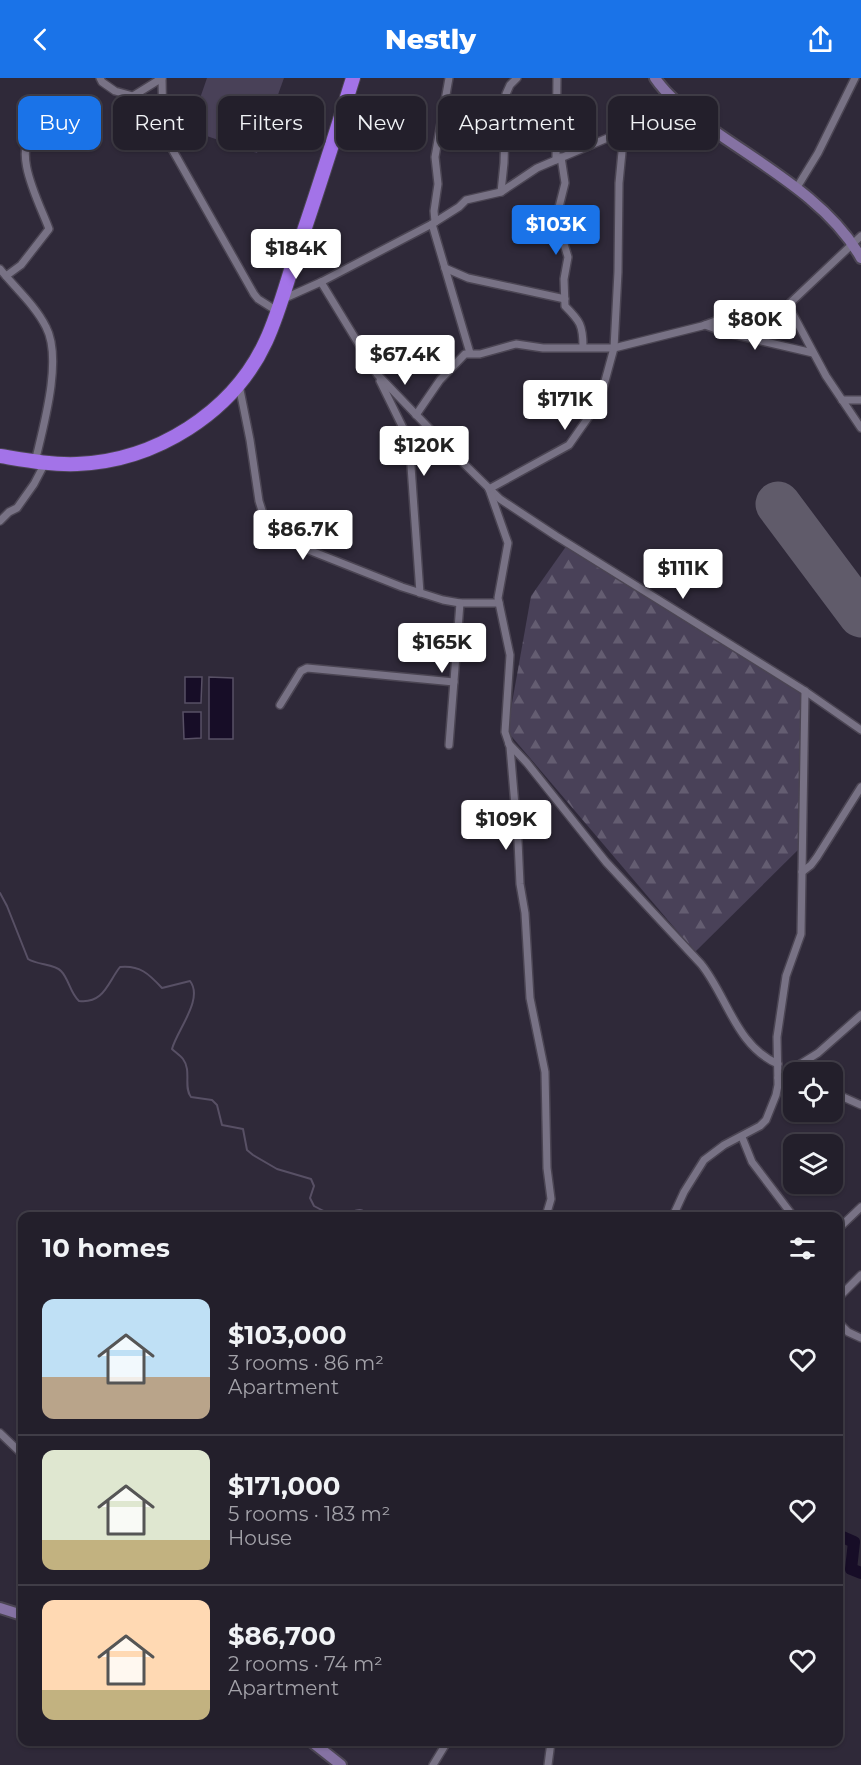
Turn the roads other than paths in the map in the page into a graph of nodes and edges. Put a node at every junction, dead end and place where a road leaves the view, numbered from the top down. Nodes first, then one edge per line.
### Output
1 (100, 78) edge
2 (353, 78) edge
3 (449, 78) edge
4 (517, 78) edge
5 (557, 78) edge
6 (655, 78) edge
7 (855, 78) edge
8 (133, 96) joint
9 (162, 96) edge
10 (670, 96) edge
11 (718, 133) edge
12 (608, 138) edge
13 (27, 150) edge
14 (173, 150) edge
15 (622, 150) edge
16 (558, 159) junction
17 (796, 189) junction
18 (501, 192) junction
19 (433, 223) junction
20 (857, 240) edge
21 (861, 258) edge
22 (445, 268) junction
23 (2, 272) edge
24 (321, 282) junction
25 (566, 299) junction
26 (788, 305) junction
27 (279, 306) junction
28 (705, 325) junction
29 (583, 347) junction
30 (614, 348) junction
31 (470, 353) junction
32 (813, 353) junction
33 (377, 374) junction
34 (238, 383) junction
35 (842, 400) junction
36 (861, 400) edge
37 (416, 415) junction
38 (861, 428) edge
39 (1, 457) edge
40 (40, 462) junction
41 (489, 489) junction
42 (0, 521) edge
43 (420, 593) junction
44 (460, 603) junction
45 (499, 603) junction
46 (454, 682) junction
47 (805, 691) junction
48 (280, 705) dead end
49 (861, 730) edge
50 (509, 744) junction
51 (449, 745) dead end
52 (861, 787) edge
53 (802, 872) junction
54 (861, 1015) edge
55 (804, 1062) edge
56 (777, 1064) junction
57 (783, 1075) edge
58 (778, 1078) junction
59 (843, 1097) edge
60 (861, 1105) edge
61 (742, 1137) junction
62 (861, 1207) edge
63 (547, 1212) edge
64 (676, 1212) edge
65 (790, 1212) edge
66 (843, 1224) edge
67 (861, 1275) edge
68 (843, 1293) edge
69 (843, 1327) edge
70 (861, 1338) edge
71 (0, 1433) edge
72 (18, 1450) edge
73 (0, 1608) edge
74 (18, 1614) edge
75 (317, 1746) edge
76 (445, 1746) edge
77 (550, 1746) edge
78 (342, 1765) edge
79 (433, 1765) edge
80 (548, 1765) edge

1 - 8 street
2 - 27 highway
3 - 19 street
4 - 18 street
5 - 16 street
6 - 10 street
7 - 17 street
8 - 9 street
11 - 17 street
12 - 16 street
13 - 23 street
14 - 27 street
15 - 30 street
16 - 18 street
16 - 25 street
17 - 20 street
18 - 19 street
19 - 22 street
19 - 24 street
20 - 21 street
20 - 26 street
22 - 25 street
22 - 31 street
23 - 40 street
24 - 27 street
24 - 33 street
25 - 29 street
26 - 28 street
26 - 32 street
27 - 34 highway
28 - 30 street
28 - 32 street
29 - 30 street
29 - 31 street
30 - 41 street
31 - 37 street
32 - 35 street
33 - 37 street
33 - 43 street
34 - 40 highway
34 - 43 street
35 - 36 street
35 - 38 street
37 - 41 street
39 - 40 highway
40 - 42 street
41 - 45 street
41 - 47 street
43 - 44 street
44 - 45 street
44 - 46 street
45 - 50 street
46 - 48 street
46 - 51 street
47 - 49 street
47 - 53 street
50 - 56 street
50 - 63 street
52 - 53 street
53 - 56 street
54 - 55 street
56 - 58 street
57 - 58 street
58 - 61 street
59 - 60 street
61 - 64 street
61 - 65 street
62 - 66 street
67 - 68 street
69 - 70 street
71 - 72 street
73 - 74 street
75 - 78 street
76 - 79 street
77 - 80 street

